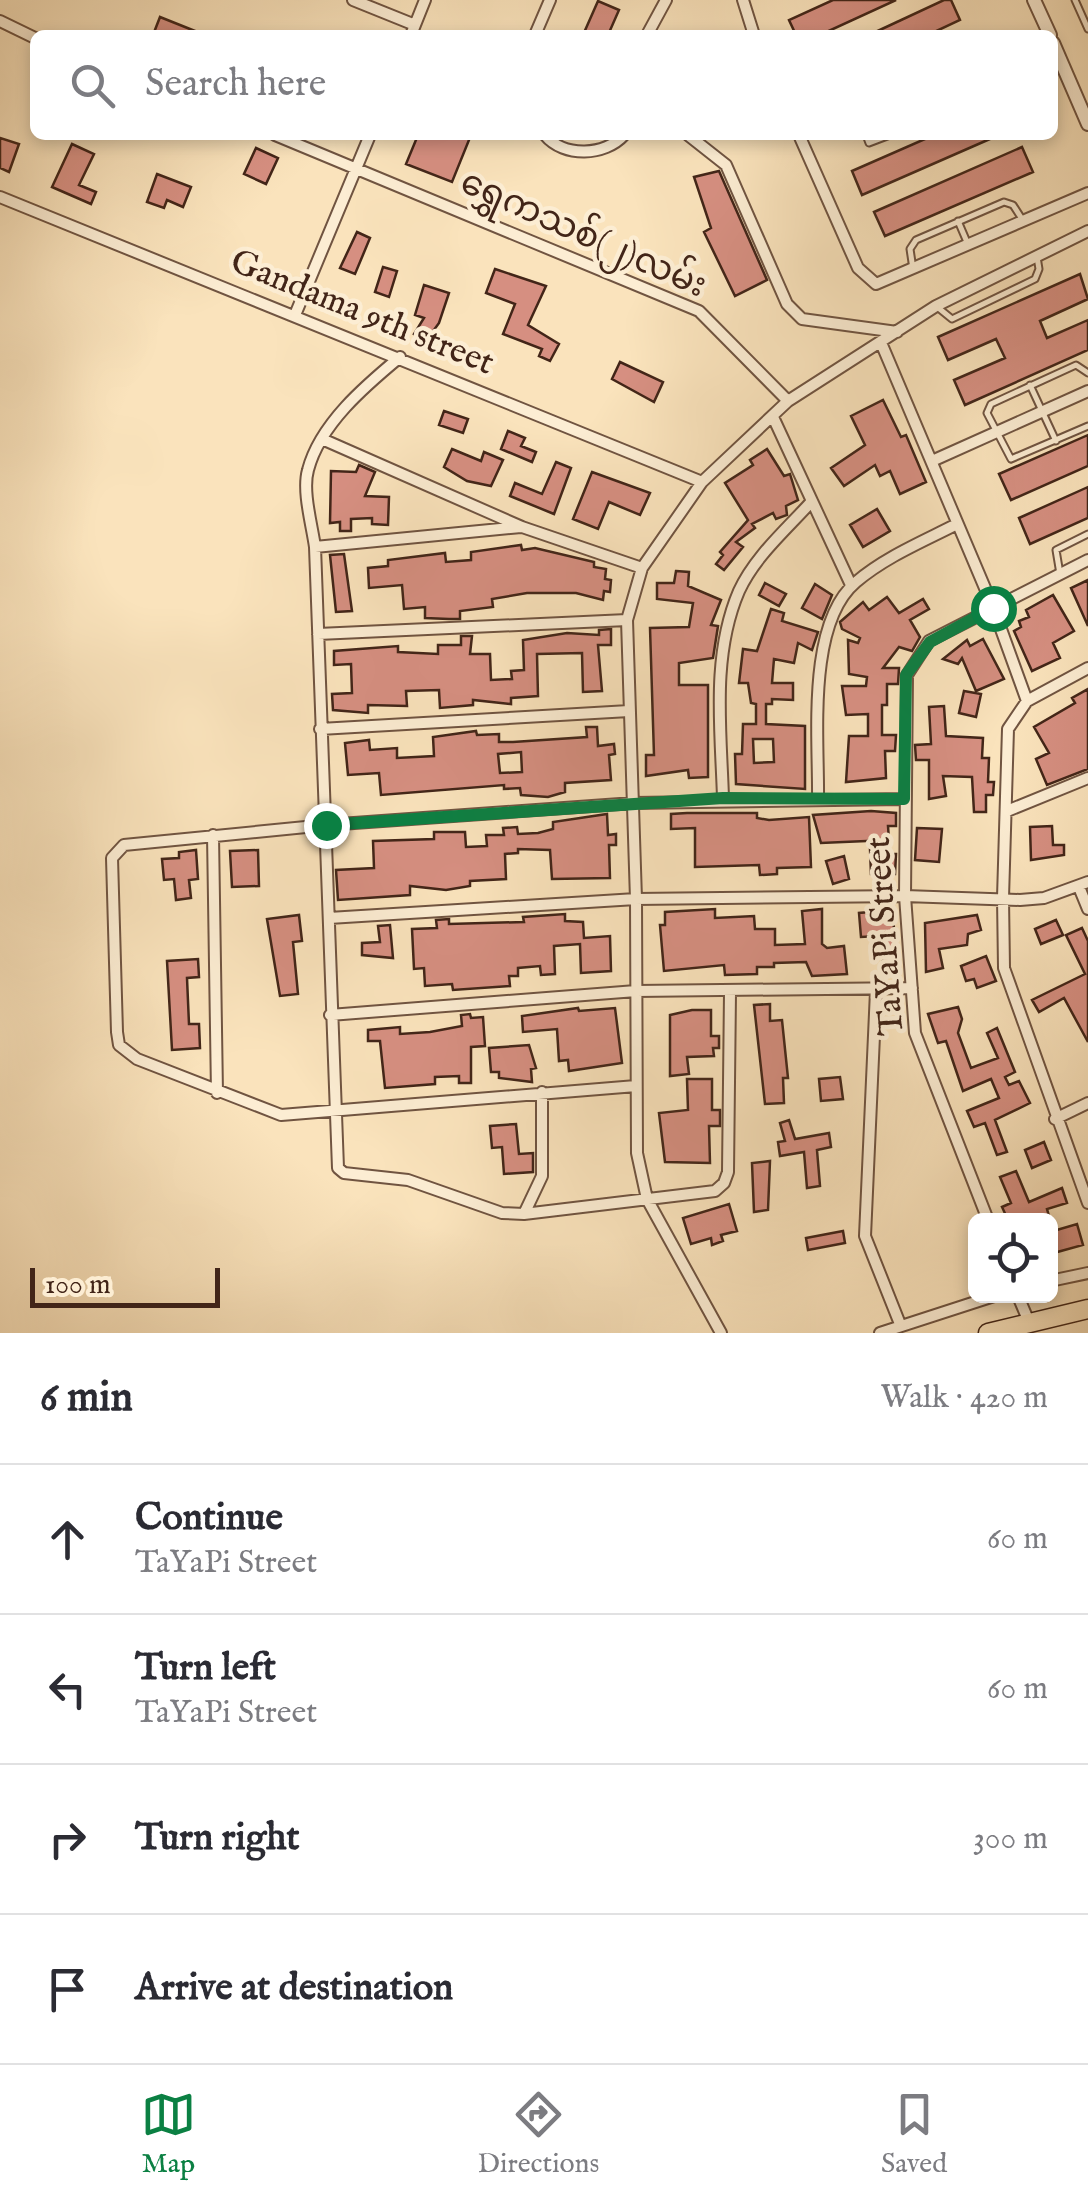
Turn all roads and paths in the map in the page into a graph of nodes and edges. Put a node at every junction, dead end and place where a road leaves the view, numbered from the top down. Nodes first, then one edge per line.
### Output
1 (353, 0) edge
2 (425, 0) edge
3 (550, 0) edge
4 (666, 0) edge
5 (743, 0) edge
6 (1034, 0) edge
7 (1075, 0) edge
8 (0, 21) edge
9 (1088, 29) edge
10 (413, 30) edge
11 (538, 30) edge
12 (650, 30) edge
13 (752, 30) edge
14 (1047, 30) edge
15 (30, 36) edge
16 (1058, 55) edge
17 (1088, 124) edge
18 (287, 140) edge
19 (368, 140) edge
20 (551, 140) edge
21 (619, 140) edge
22 (694, 140) edge
23 (805, 140) edge
24 (356, 168) junction
25 (1088, 192) edge
26 (0, 197) edge
27 (958, 222) junction
28 (1023, 222) junction
29 (1088, 231) edge
30 (969, 247) junction
31 (1036, 254) junction
32 (914, 272) junction
33 (982, 280) junction
34 (993, 299) junction
35 (936, 306) junction
36 (295, 315) junction
37 (896, 332) junction
38 (882, 345) junction
39 (400, 356) junction
40 (1088, 372) edge
41 (1030, 385) junction
42 (1088, 391) edge
43 (788, 400) junction
44 (1042, 412) junction
45 (773, 416) junction
46 (1088, 426) edge
47 (995, 433) junction
48 (322, 440) junction
49 (1056, 440) junction
50 (932, 461) junction
51 (702, 482) junction
52 (812, 501) junction
53 (957, 524) junction
54 (522, 526) junction
55 (1088, 534) edge
56 (315, 547) junction
57 (1088, 560) edge
58 (642, 568) junction
59 (1060, 574) junction
60 (851, 585) junction
61 (993, 608) junction
62 (627, 620) junction
63 (318, 634) junction
64 (1088, 668) edge
65 (1027, 701) junction
66 (630, 712) junction
67 (320, 730) junction
68 (1088, 778) edge
69 (723, 798) junction
70 (904, 799) junction
71 (818, 800) junction
72 (634, 803) junction
73 (1007, 811) junction
74 (326, 825) junction
75 (213, 835) junction
76 (1083, 885) edge
77 (906, 896) junction
78 (1002, 898) junction
79 (636, 899) junction
80 (1088, 909) edge
81 (329, 918) junction
82 (912, 988) junction
83 (636, 991) junction
84 (876, 991) junction
85 (730, 993) junction
86 (330, 1015) junction
87 (636, 1086) junction
88 (542, 1092) junction
89 (218, 1093) junction
90 (1088, 1103) edge
91 (334, 1110) junction
92 (1055, 1119) junction
93 (647, 1199) junction
94 (1088, 1203) edge
95 (985, 1213) edge
96 (524, 1214) junction
97 (1088, 1273) edge
98 (1058, 1279) edge
99 (970, 1303) edge
100 (1021, 1303) edge
101 (1088, 1309) edge
102 (1029, 1322) junction
103 (900, 1324) junction
104 (721, 1333) edge
105 (880, 1333) edge
106 (988, 1333) edge

1 - 10 street
2 - 10 street
3 - 11 street
4 - 12 street
5 - 13 street
6 - 14 street
7 - 9 lane
8 - 15 street
16 - 17 street
18 - 24 street, ရွှေကသစ်(၂)လမ်း
19 - 24 street
20 - 21 street
22 - 37 street
23 - 32 street
24 - 36 street
24 - 43 street, ရွှေကသစ်(၂)လမ်း
25 - 28 street
26 - 36 street, Gandama 9th street
27 - 28 lane
27 - 30 lane
27 - 32 lane
28 - 30 street
29 - 31 street
30 - 32 street
31 - 33 street
31 - 34 lane
33 - 34 lane
33 - 35 street
34 - 35 lane
35 - 37 street
36 - 39 street, Gandama 9th street
37 - 38 street
38 - 43 street
38 - 50 street
39 - 48 street
39 - 51 street, Gandama 9th street
40 - 41 lane
41 - 44 lane
41 - 47 lane
42 - 44 street
43 - 45 street
44 - 47 street
44 - 49 lane
45 - 51 street
45 - 52 street
46 - 49 lane
47 - 49 lane
47 - 50 street
48 - 54 street
48 - 56 street
50 - 53 street
51 - 58 street
52 - 60 street
52 - 69 street
53 - 60 street
53 - 61 street
54 - 56 street
54 - 58 street
55 - 59 lane
56 - 63 street
57 - 59 street, TaYaPi Street
58 - 62 street
59 - 61 street, TaYaPi Street
60 - 71 street
61 - 65 street
61 - 70 street, TaYaPi Street
62 - 63 street
62 - 66 street
63 - 67 street
64 - 65 street
65 - 73 street
66 - 67 street
66 - 72 street
67 - 74 street
68 - 73 street
69 - 71 street
69 - 72 street
70 - 71 street
70 - 77 street, TaYaPi Street
72 - 74 street
72 - 79 street
73 - 78 street
74 - 75 street
74 - 81 street
75 - 89 street
75 - 89 street
76 - 78 street
76 - 80 street
77 - 78 street
77 - 79 street
77 - 82 street, TaYaPi Street
78 - 92 street
79 - 81 street
79 - 83 street
81 - 86 street
82 - 84 street
82 - 95 street, TaYaPi Street
83 - 85 street
83 - 86 street
83 - 87 street
84 - 85 street
84 - 103 street
85 - 93 street
86 - 91 street
87 - 88 street
87 - 93 street
88 - 91 street
88 - 96 street
89 - 91 street
90 - 92 street
91 - 96 street
92 - 94 street
93 - 96 street
93 - 104 street
97 - 98 street
99 - 103 street
100 - 102 street
101 - 102 main road
102 - 106 main road
103 - 105 street

